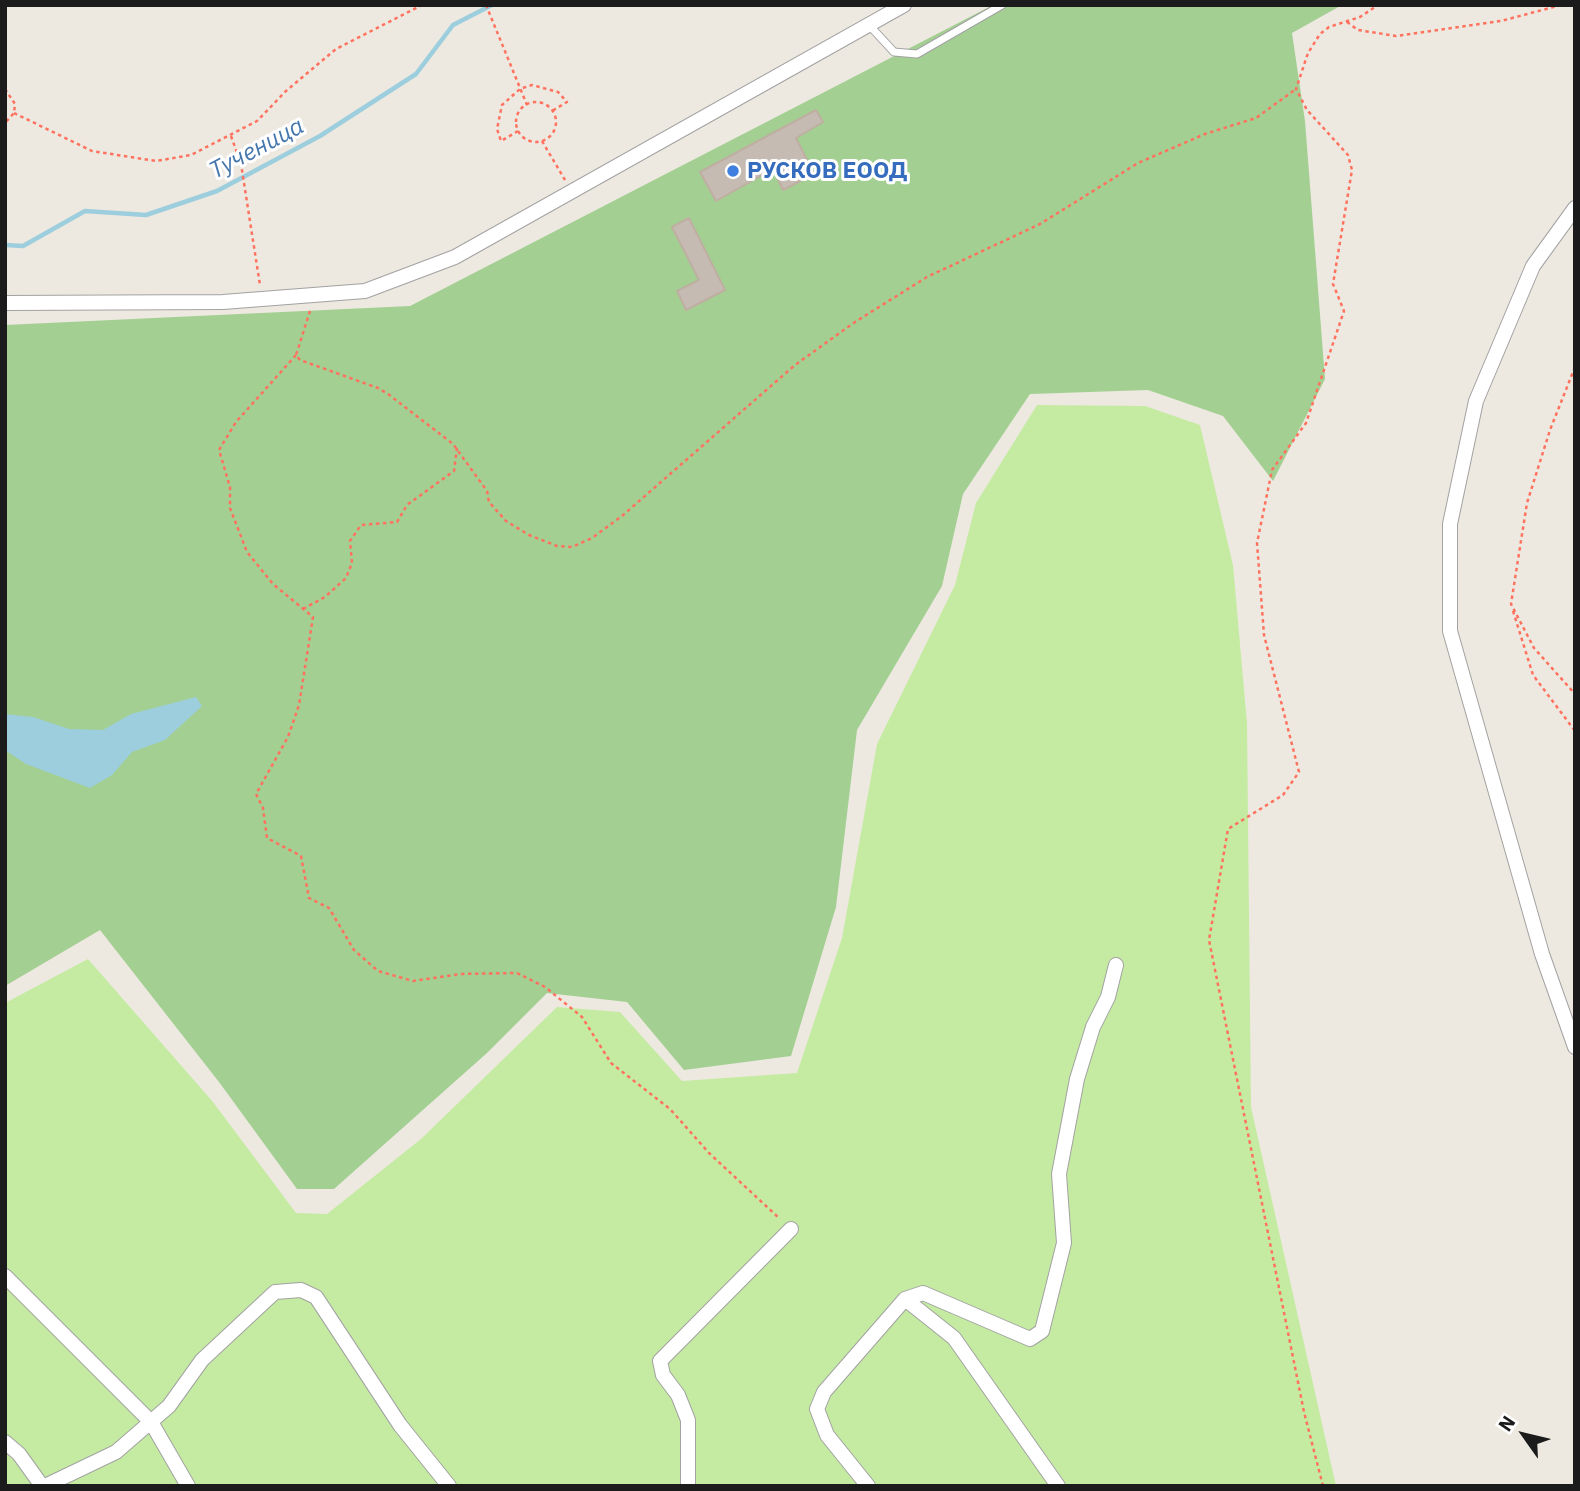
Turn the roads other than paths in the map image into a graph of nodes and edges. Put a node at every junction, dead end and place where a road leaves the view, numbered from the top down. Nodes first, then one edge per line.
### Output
1 (904, 5) edge
2 (1002, 5) edge
3 (869, 25) junction
4 (1575, 208) edge
5 (5, 303) edge
6 (1116, 965) dead end
7 (1575, 1047) edge
8 (791, 1229) road end
9 (5, 1276) edge
10 (905, 1299) junction
11 (151, 1422) junction
12 (5, 1441) edge
13 (44, 1486) edge
14 (188, 1486) edge
15 (449, 1486) edge
16 (688, 1486) edge
17 (868, 1486) edge
18 (1058, 1486) edge

1 - 3 street
2 - 3 lane
3 - 5 street
4 - 7 street
6 - 10 street
8 - 16 street
9 - 11 street
10 - 17 street
10 - 18 street
11 - 13 street
11 - 14 street
11 - 15 street
12 - 13 street

